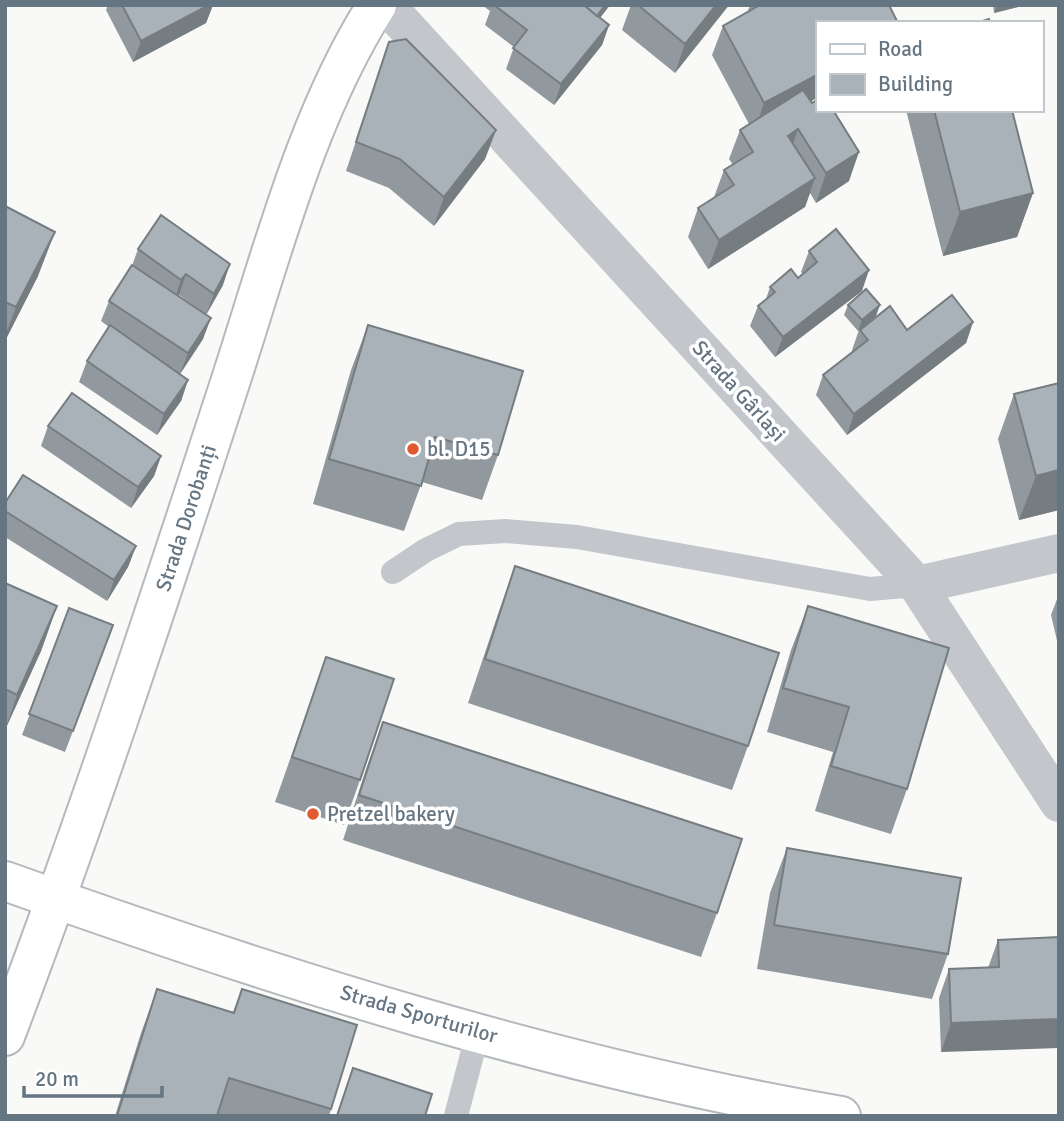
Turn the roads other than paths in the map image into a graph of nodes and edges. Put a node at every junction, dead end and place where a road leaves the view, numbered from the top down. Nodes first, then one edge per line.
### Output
1 (377, 5) edge
2 (386, 5) edge
3 (1059, 553) edge
4 (393, 572) dead end
5 (917, 585) junction
6 (1059, 803) edge
7 (5, 881) edge
8 (55, 898) junction
9 (478, 1032) junction
10 (5, 1036) edge
11 (456, 1116) edge
12 (841, 1116) edge

1 - 8 main road, Strada Dorobanți
2 - 5 street, Strada Gârlași
3 - 5 street
4 - 5 lane
5 - 6 street, Strada Gârlași
7 - 8 main road, Strada Sporturilor
8 - 9 main road, Strada Sporturilor
8 - 10 main road, Strada Dorobanți
9 - 11 lane
9 - 12 main road, Strada Sporturilor

